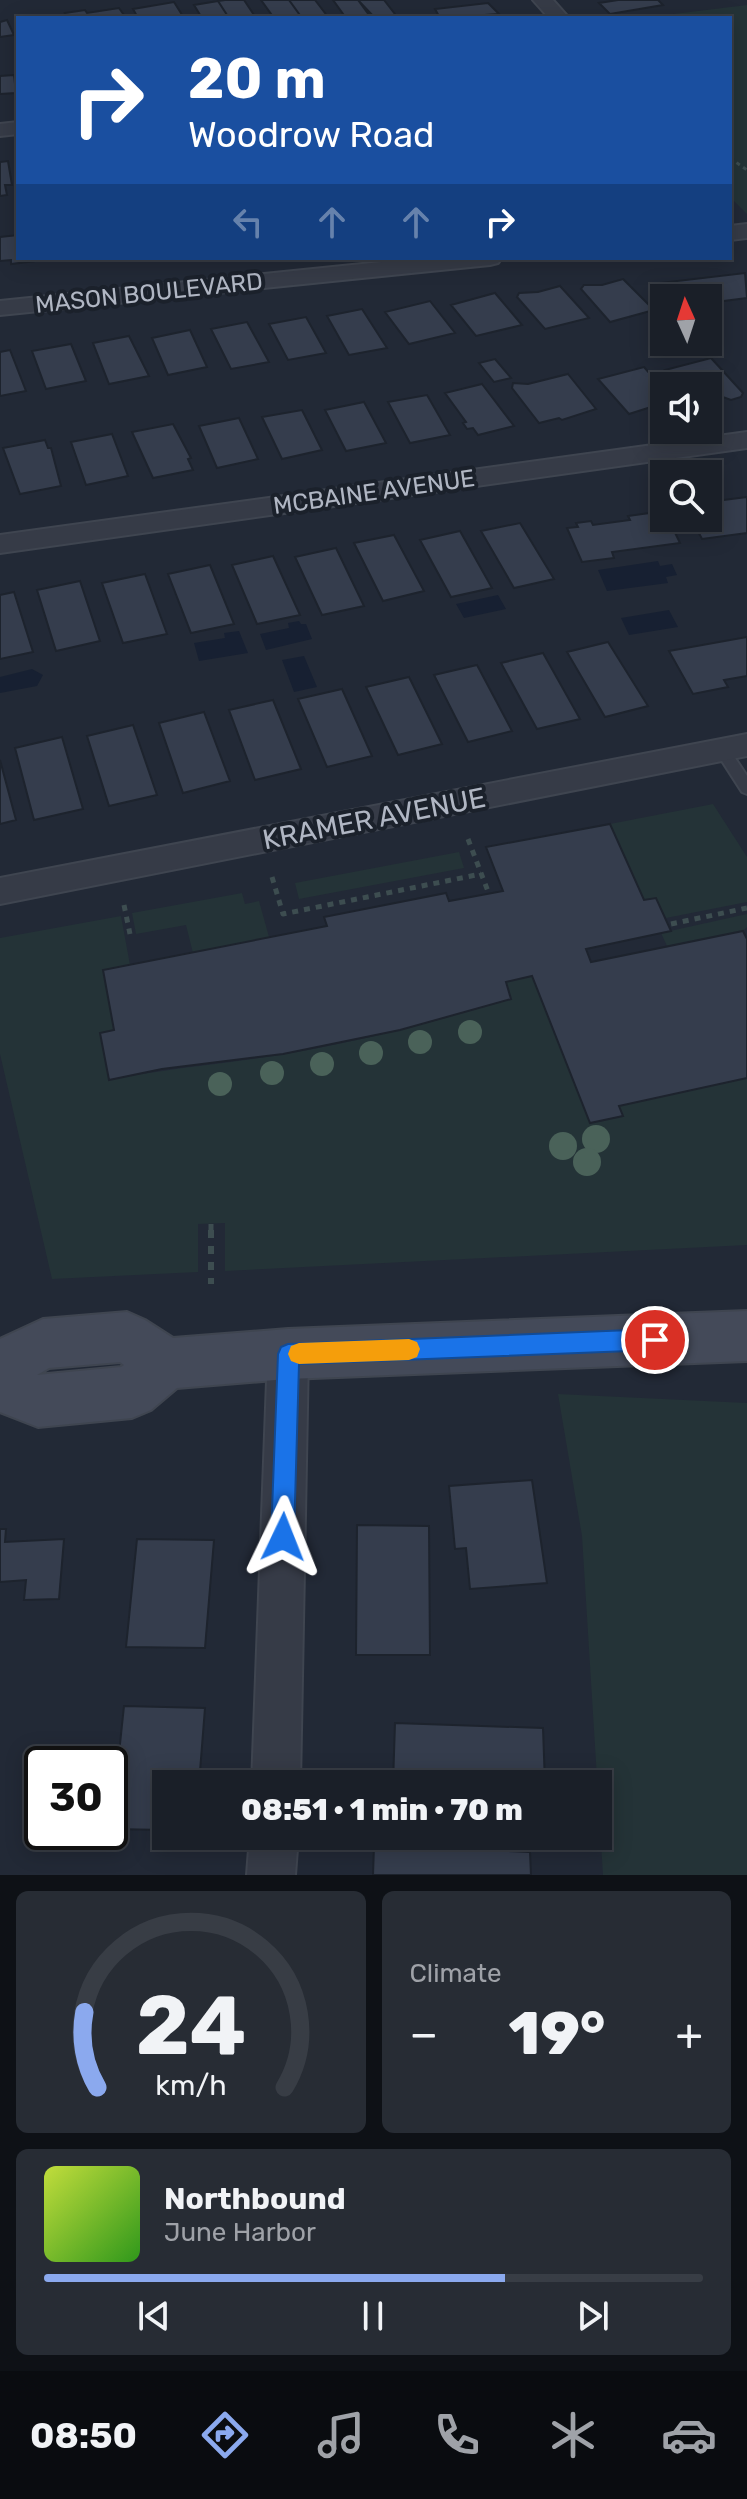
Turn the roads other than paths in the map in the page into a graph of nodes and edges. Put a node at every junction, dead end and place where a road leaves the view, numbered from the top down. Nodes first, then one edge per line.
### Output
1 (543, 0) edge
2 (557, 16) edge
3 (470, 260) edge
4 (0, 308) edge
5 (747, 440) edge
6 (0, 544) edge
7 (735, 748) edge
8 (747, 788) edge
9 (0, 891) edge
10 (747, 1336) edge
11 (288, 1354) junction
12 (166, 1364) junction
13 (0, 1367) edge
14 (0, 1386) edge
15 (276, 1770) edge
16 (273, 1850) edge
17 (271, 1875) edge

1 - 2 street
3 - 4 street, MASON BOULEVARD
5 - 6 street, MCBAINE AVENUE
7 - 8 lane
7 - 9 street, KRAMER AVENUE
10 - 11 street
11 - 12 street
11 - 15 street
12 - 13 street
12 - 14 street
16 - 17 street

